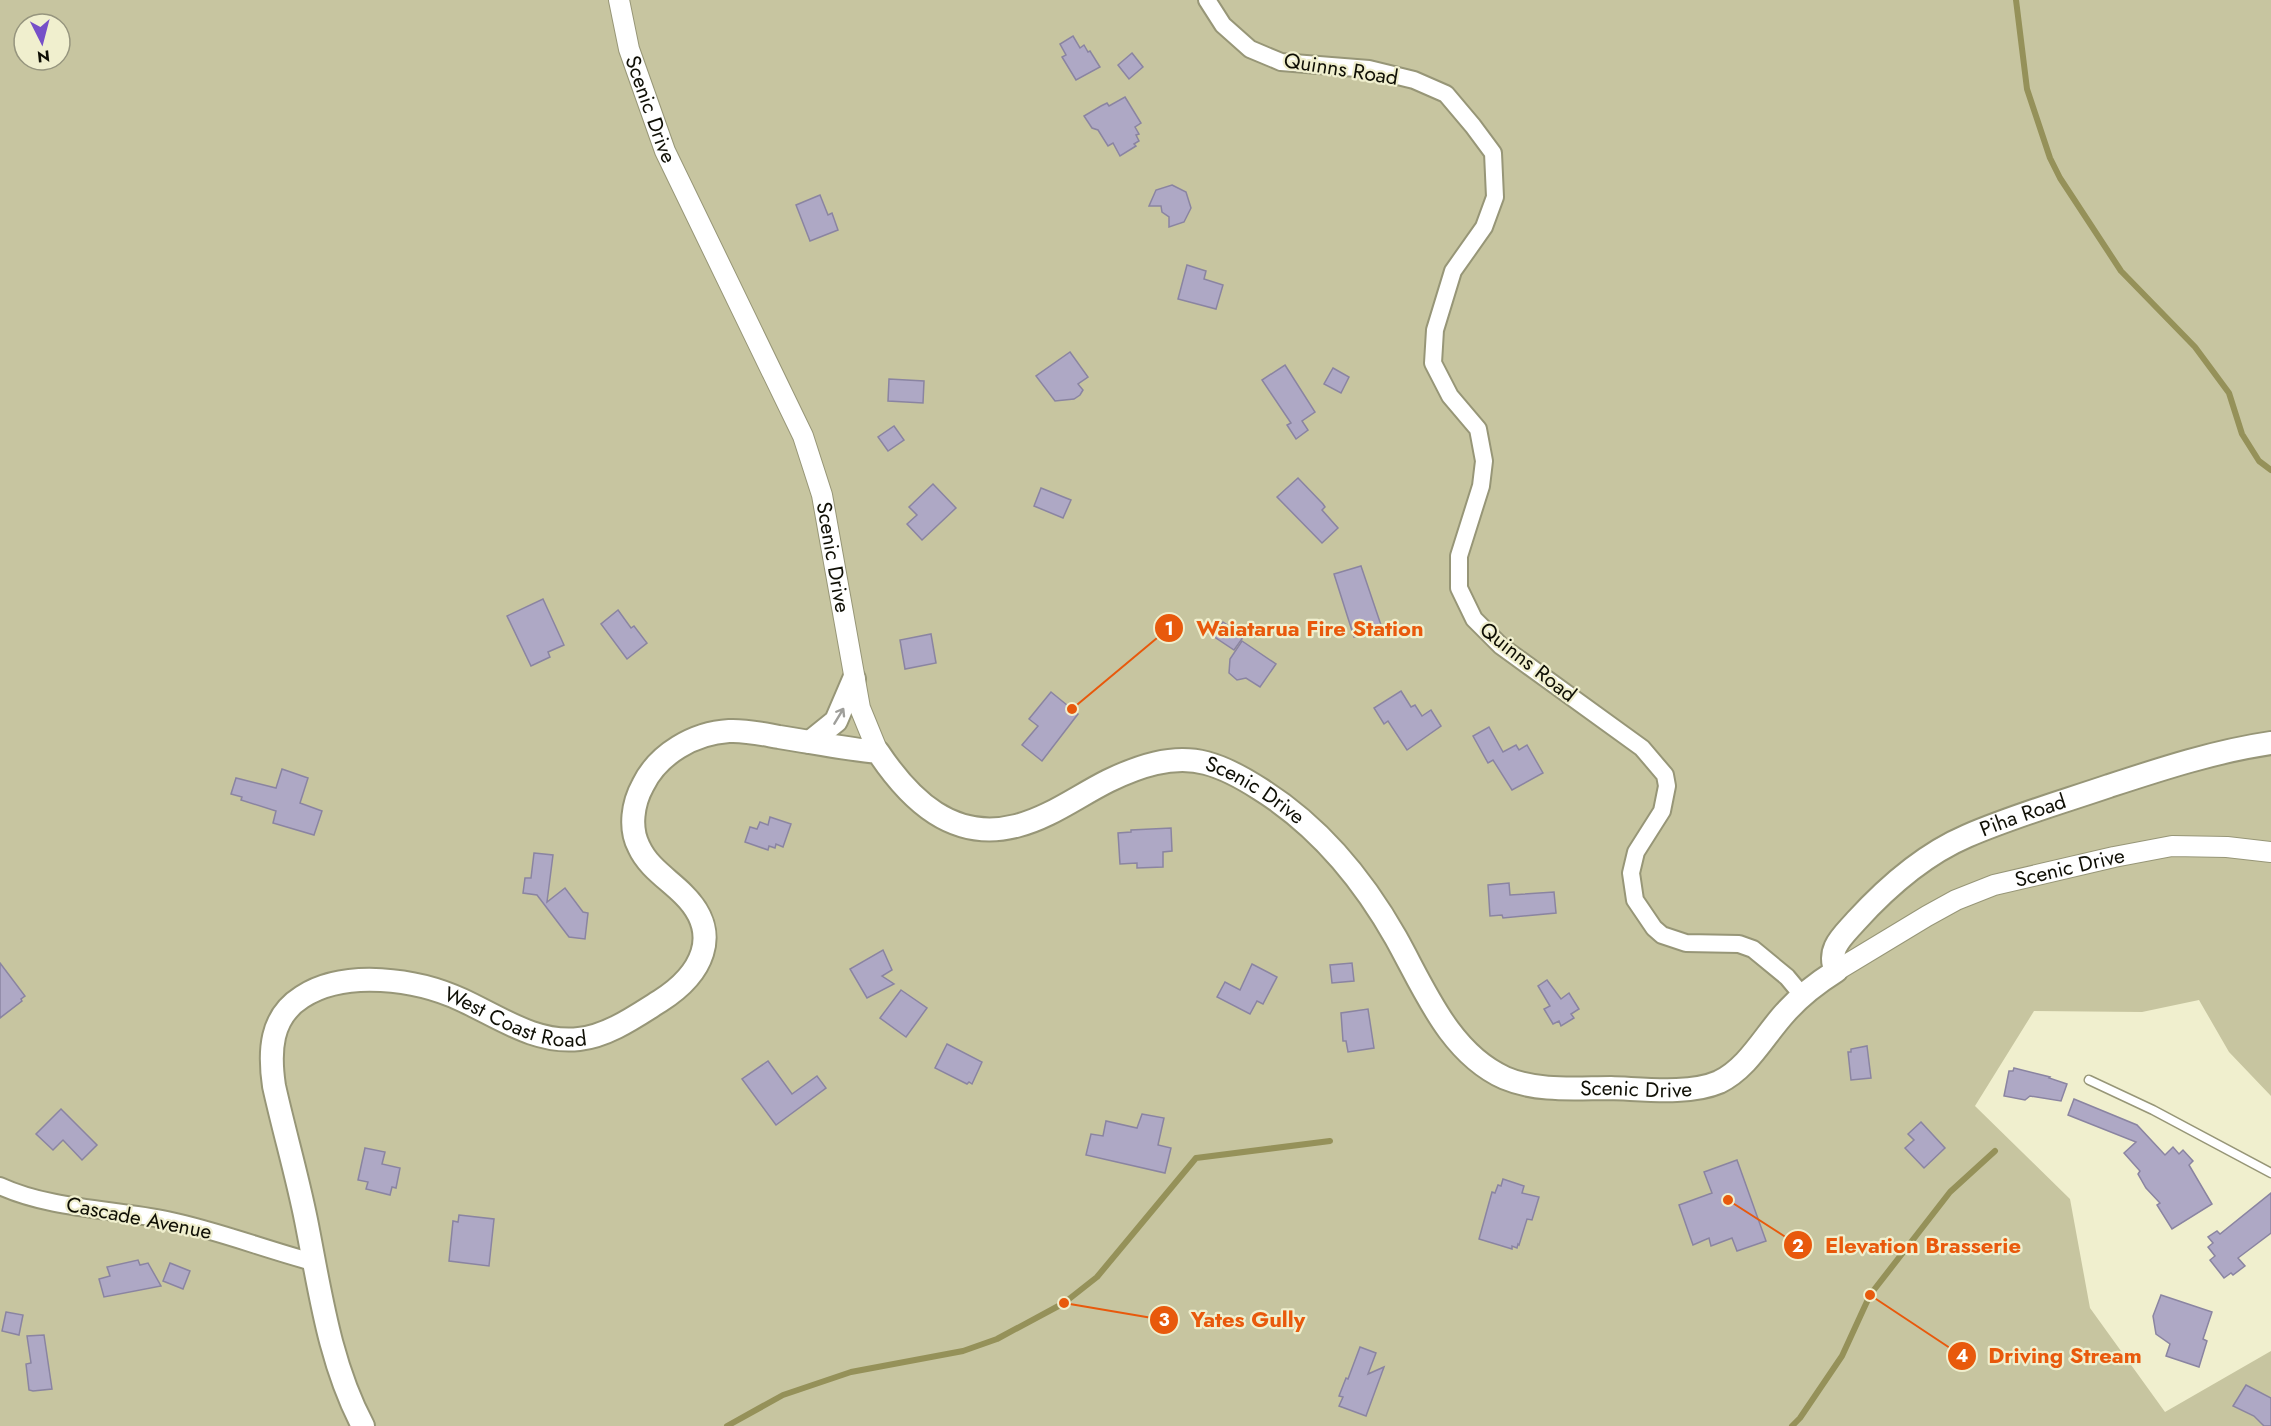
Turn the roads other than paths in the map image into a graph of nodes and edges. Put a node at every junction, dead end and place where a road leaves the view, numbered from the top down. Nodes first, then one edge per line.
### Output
1 (619, 0) edge
2 (1207, 0) edge
3 (854, 679) junction
4 (810, 742) junction
5 (2271, 743) edge
6 (878, 752) junction
7 (2271, 852) edge
8 (1836, 971) junction
9 (1802, 995) junction
10 (2089, 1080) dead end
11 (2271, 1173) edge
12 (0, 1186) edge
13 (314, 1262) junction
14 (363, 1426) edge

1 - 3 street, Scenic Drive
2 - 9 street, Quinns Road
4 -> 3 main road
3 - 6 street, Scenic Drive
4 - 6 main road, West Coast Road
4 - 13 main road, West Coast Road
5 - 8 main road, Piha Road
6 - 9 main road, Scenic Drive
7 - 8 street, Scenic Drive
8 - 9 main road, Scenic Drive
10 - 11 lane
12 - 13 street, Cascade Avenue
13 - 14 main road, West Coast Road

